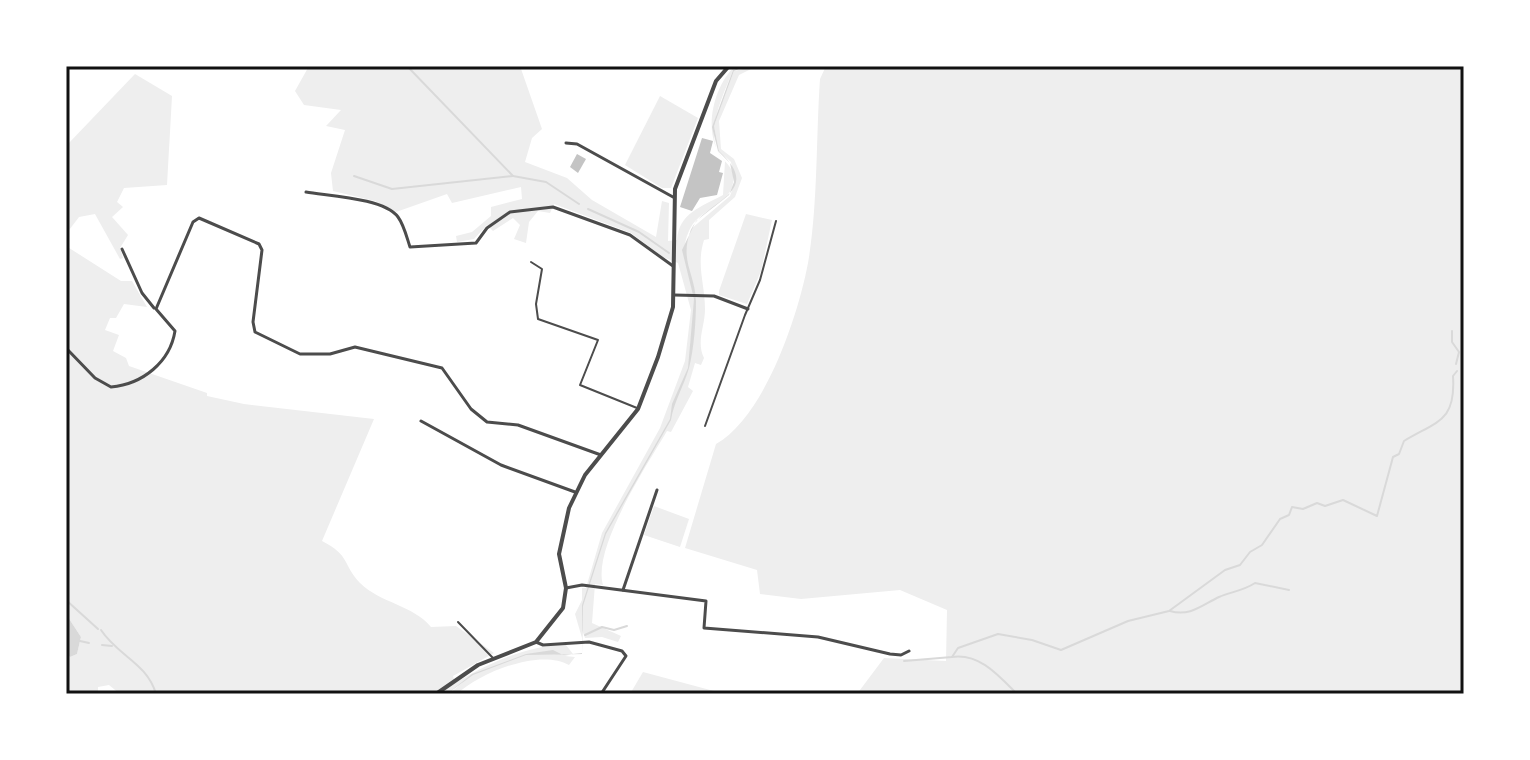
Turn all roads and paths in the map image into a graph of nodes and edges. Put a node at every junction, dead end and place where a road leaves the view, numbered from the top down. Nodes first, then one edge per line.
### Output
1 (729, 66) edge
2 (566, 143) dead end
3 (306, 192) dead end
4 (673, 197) junction
5 (776, 221) dead end
6 (122, 249) dead end
7 (531, 262) dead end
8 (673, 266) junction
9 (674, 295) junction
10 (156, 309) junction
11 (748, 309) junction
12 (66, 348) edge
13 (638, 409) junction
14 (421, 421) dead end
15 (705, 426) dead end
16 (601, 455) junction
17 (657, 490) dead end
18 (575, 492) junction
19 (566, 588) junction
20 (623, 590) junction
21 (458, 622) dead end
22 (536, 642) junction
23 (909, 651) dead end
24 (494, 659) junction
25 (436, 694) edge
26 (601, 694) edge

1 - 4 street
2 - 4 street
3 - 8 street
4 - 8 street
5 - 11 lane
6 - 10 street
7 - 13 lane
8 - 9 street
9 - 11 street
9 - 13 street
10 - 12 street
10 - 16 street
11 - 15 lane
13 - 16 street
14 - 18 street
16 - 18 street
17 - 20 street
18 - 19 street
19 - 20 street
19 - 22 street
20 - 23 street
21 - 24 lane
22 - 24 street
22 - 26 street
24 - 25 street

